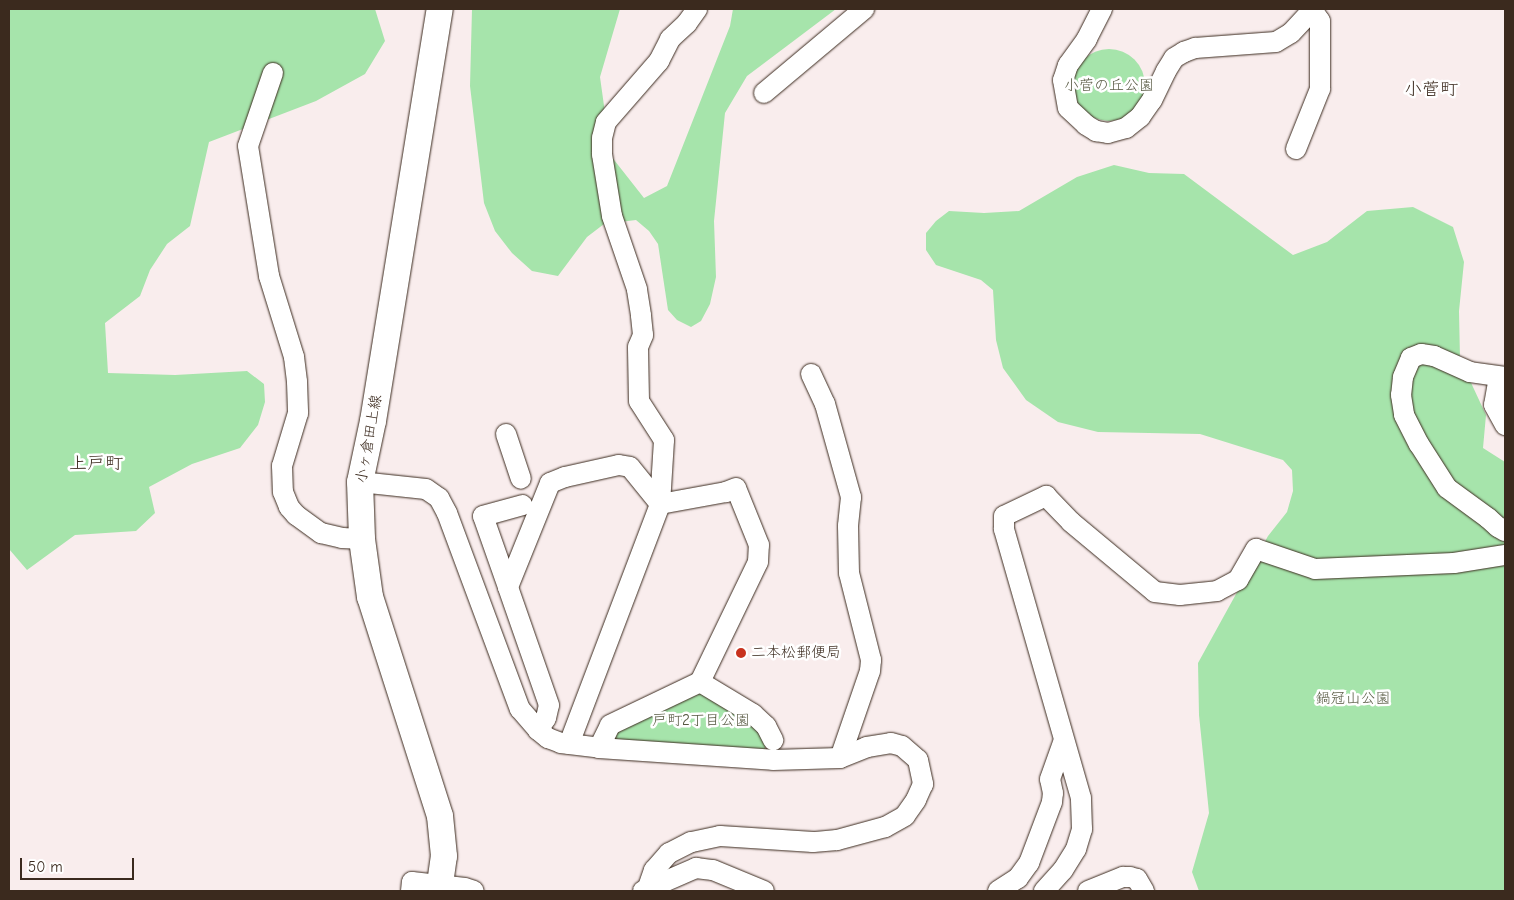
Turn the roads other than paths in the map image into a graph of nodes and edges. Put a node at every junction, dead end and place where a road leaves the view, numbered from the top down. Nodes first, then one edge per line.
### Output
1 (440, 9) edge
2 (697, 9) edge
3 (864, 9) edge
4 (1102, 9) edge
5 (1313, 10) edge
6 (273, 73) dead end
7 (764, 93) dead end
8 (1296, 149) dead end
9 (811, 374) dead end
10 (1502, 377) edge
11 (1505, 425) edge
12 (506, 434) dead end
13 (520, 479) dead end
14 (360, 482) junction
15 (660, 504) junction
16 (524, 505) dead end
17 (1505, 530) edge
18 (362, 538) junction
19 (1505, 555) edge
20 (508, 587) junction
21 (700, 682) junction
22 (538, 730) junction
23 (773, 740) dead end
24 (1064, 740) junction
25 (569, 744) junction
26 (599, 748) junction
27 (840, 758) junction
28 (440, 888) edge
29 (753, 889) edge
30 (645, 890) edge
31 (411, 891) edge
32 (474, 891) edge
33 (998, 891) edge
34 (1044, 891) edge
35 (1088, 891) edge
36 (1144, 891) edge

1 - 14 main road, 小ヶ倉田上線
2 - 15 street
3 - 7 street
4 - 5 street
5 - 8 street
6 - 18 street
9 - 27 street
10 - 11 street
10 - 17 street
12 - 13 street
14 - 18 main road, 小ヶ倉田上線
14 - 22 street
15 - 20 street
15 - 21 street
15 - 25 street
16 - 20 street
18 - 28 main road, 小ヶ倉田上線
19 - 24 street
20 - 22 street
21 - 23 street
21 - 26 street
22 - 25 street
24 - 33 street
24 - 34 street
25 - 26 street
26 - 27 street
27 - 30 street
28 - 31 street
28 - 32 street
29 - 30 street
35 - 36 street

